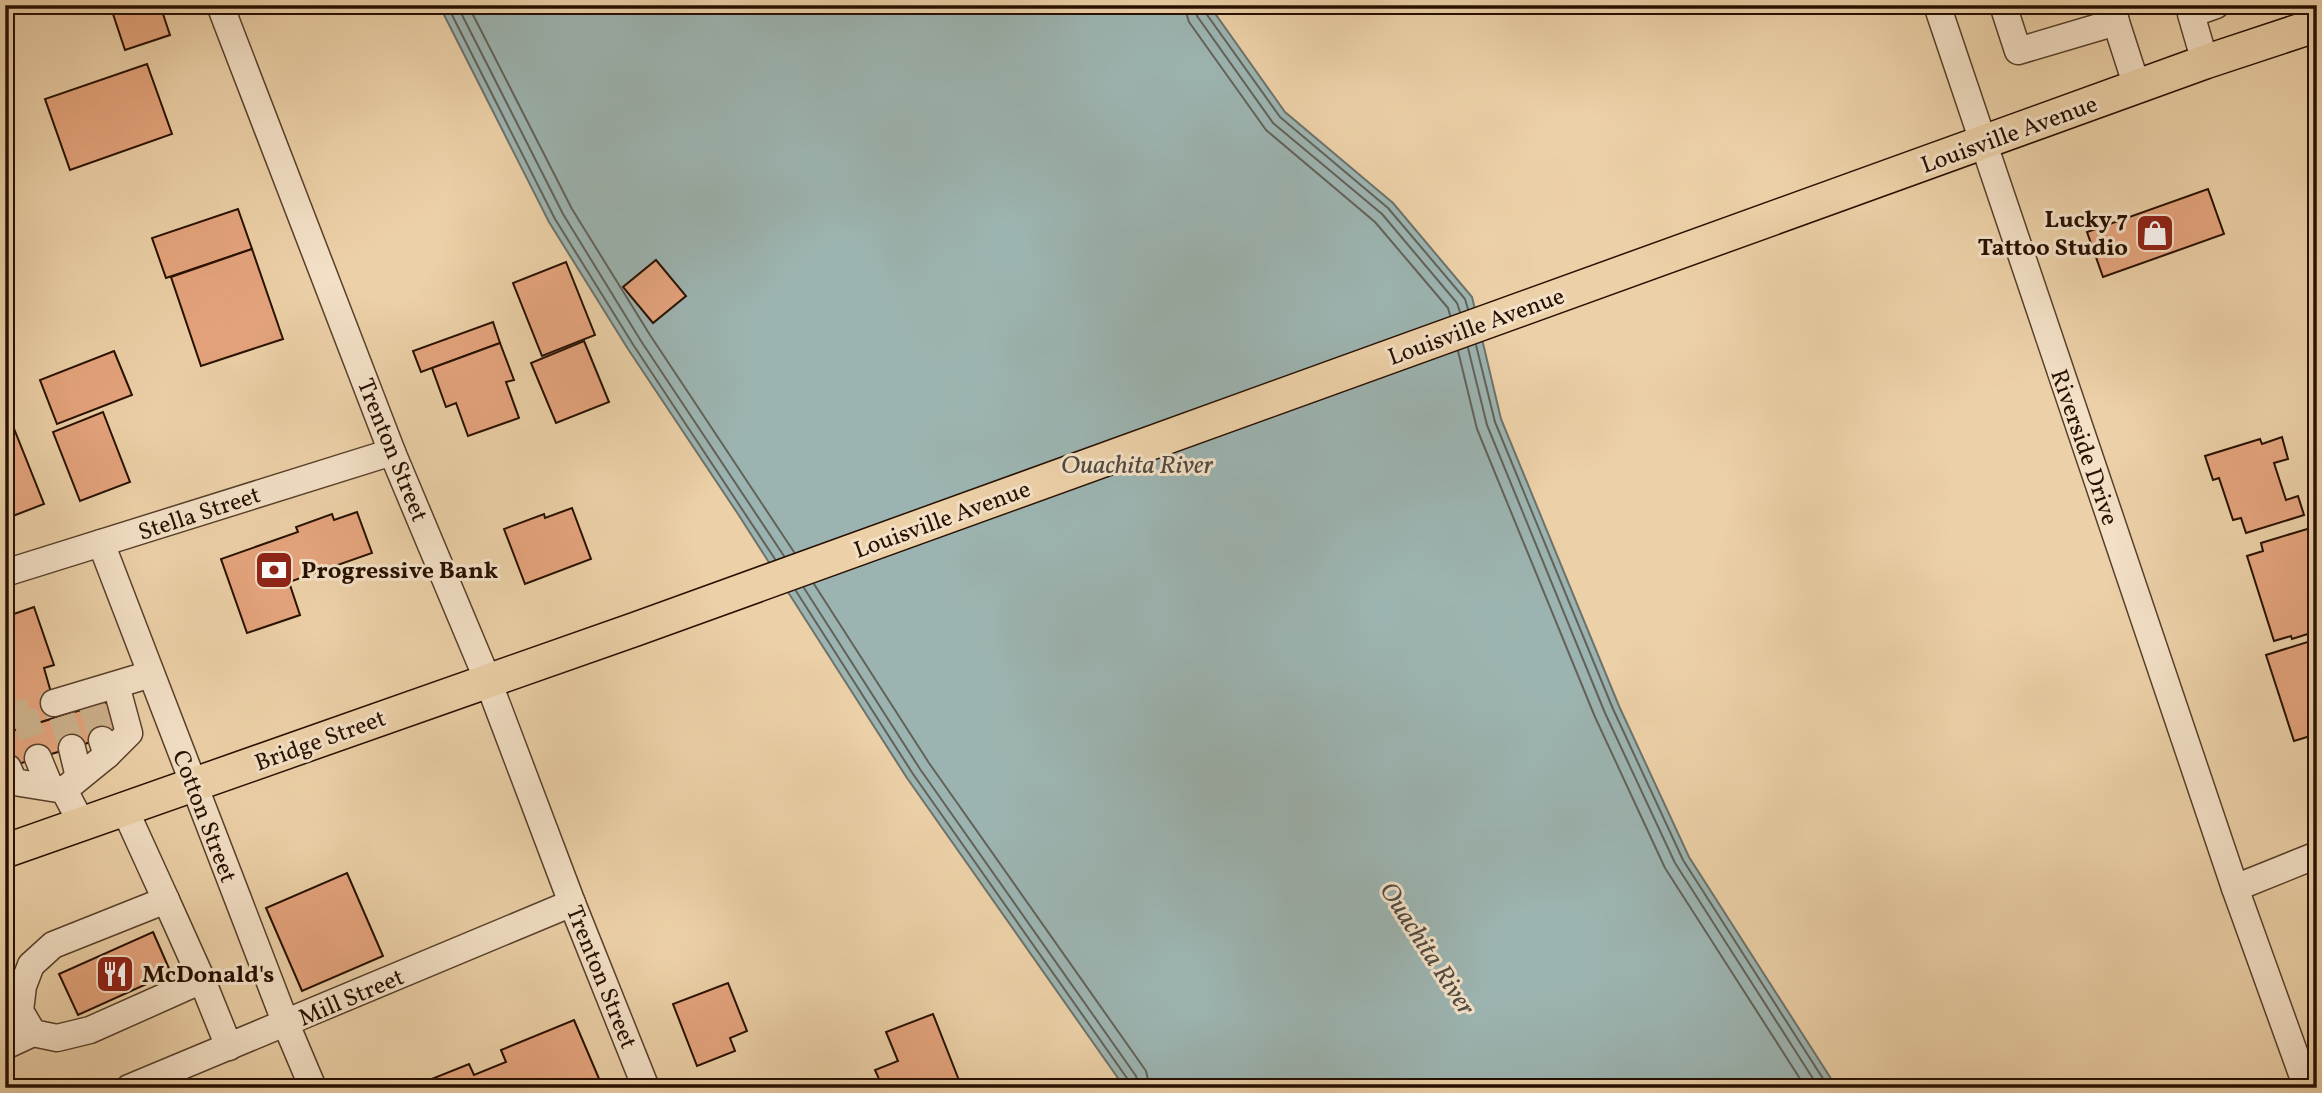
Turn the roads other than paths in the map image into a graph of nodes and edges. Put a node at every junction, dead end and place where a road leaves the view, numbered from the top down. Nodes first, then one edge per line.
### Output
1 (220, 5) edge
2 (1937, 5) edge
3 (2003, 5) edge
4 (2195, 9) edge
5 (2114, 14) edge
6 (2317, 26) edge
7 (2205, 62) junction
8 (2137, 87) junction
9 (1982, 143) junction
10 (392, 452) junction
11 (101, 544) junction
12 (5, 573) edge
13 (636, 629) joint
14 (151, 674) junction
15 (488, 681) junction
16 (116, 685) junction
17 (58, 707) tunnel mouth
18 (72, 748) tunnel mouth
19 (38, 758) tunnel mouth
20 (9, 777) edge
21 (64, 785) junction
22 (193, 786) junction
23 (125, 810) junction
24 (82, 824) junction
25 (5, 851) edge
26 (2317, 855) edge
27 (2235, 888) junction
28 (166, 900) junction
29 (572, 903) junction
30 (202, 980) junction
31 (286, 1024) junction
32 (33, 1033) junction
33 (5, 1046) edge
34 (229, 1047) junction
35 (129, 1088) edge
36 (313, 1088) edge
37 (646, 1088) edge
38 (2308, 1088) edge

1 - 10 street, Trenton Street
2 - 9 street, Riverside Drive
3 - 5 street
4 - 7 street
5 - 8 street
6 - 7 main road, Louisville Avenue
7 - 8 main road, Louisville Avenue
8 - 9 main road, Louisville Avenue
9 - 13 main road, Louisville Avenue
9 - 27 street, Riverside Drive
10 - 11 street, Stella Street
10 - 15 street, Trenton Street
11 - 12 street, Stella Street
11 - 14 street, Cotton Street
13 - 15 main road, Bridge Street
14 - 16 street
14 - 22 street, Cotton Street
15 - 22 main road, Bridge Street
15 - 29 street, Trenton Street
16 - 17 street
16 - 21 street
18 - 21 street
19 - 21 street
20 - 21 street
21 - 24 street
22 - 23 main road, Bridge Street
22 - 31 street, Cotton Street
23 - 24 main road, Bridge Street
23 - 28 street
24 - 25 main road, Bridge Street
26 - 27 street
27 - 38 street, Riverside Drive
28 - 30 street
28 - 32 street
29 - 31 street, Mill Street
29 - 37 street, Trenton Street
30 - 32 street
30 - 34 street
31 - 34 street, Mill Street
31 - 36 street, Cotton Street
32 - 33 street
34 - 35 street, Mill Street

